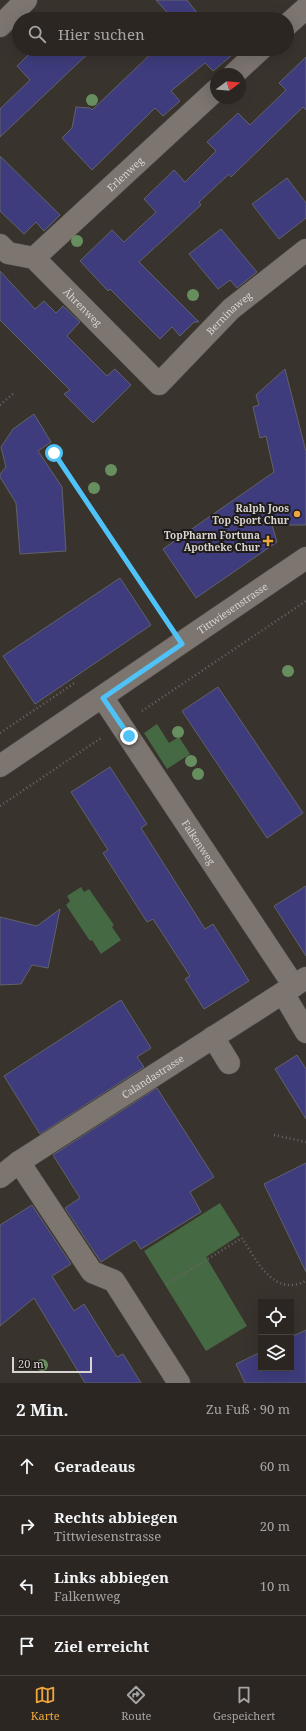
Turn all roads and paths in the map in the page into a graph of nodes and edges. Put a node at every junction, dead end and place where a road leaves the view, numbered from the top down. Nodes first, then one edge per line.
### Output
1 (26, 0) edge
2 (302, 0) edge
3 (306, 4) edge
4 (306, 8) edge
5 (14, 12) edge
6 (12, 14) edge
7 (294, 19) edge
8 (0, 26) edge
9 (253, 56) edge
10 (240, 68) edge
11 (210, 96) edge
12 (0, 245) edge
13 (306, 250) edge
14 (34, 258) junction
15 (159, 384) joint
16 (14, 393) dead end
17 (0, 405) edge
18 (54, 453) dead end
19 (306, 558) edge
20 (306, 601) edge
21 (182, 644) junction
22 (103, 698) junction
23 (121, 725) junction
24 (0, 766) edge
25 (0, 806) edge
26 (294, 986) edge
27 (306, 1032) edge
28 (213, 1037) junction
29 (229, 1063) dead end
30 (274, 1135) dead end
31 (306, 1142) edge
32 (19, 1162) junction
33 (0, 1177) edge
34 (306, 1281) edge
35 (167, 1284) dead end
36 (179, 1383) edge

1 - 5 street
2 - 3 street
4 - 7 street
6 - 8 street
9 - 10 street
11 - 14 street, Erlenweg
12 - 14 street
13 - 15 street, Berninaweg
14 - 15 street, Ährenweg
16 - 17 path
18 - 21 path
19 - 21 street, Tittwiesenstrasse
20 - 23 path
21 - 22 street, Tittwiesenstrasse
22 - 23 street, Falkenweg
22 - 24 street, Tittwiesenstrasse
23 - 25 path
23 - 26 street, Falkenweg
26 - 27 street, Falkenweg
26 - 28 street, Calandastrasse
28 - 29 street
28 - 32 street, Calandastrasse
30 - 31 path
32 - 33 street, Calandastrasse
32 - 36 street
34 - 35 path

